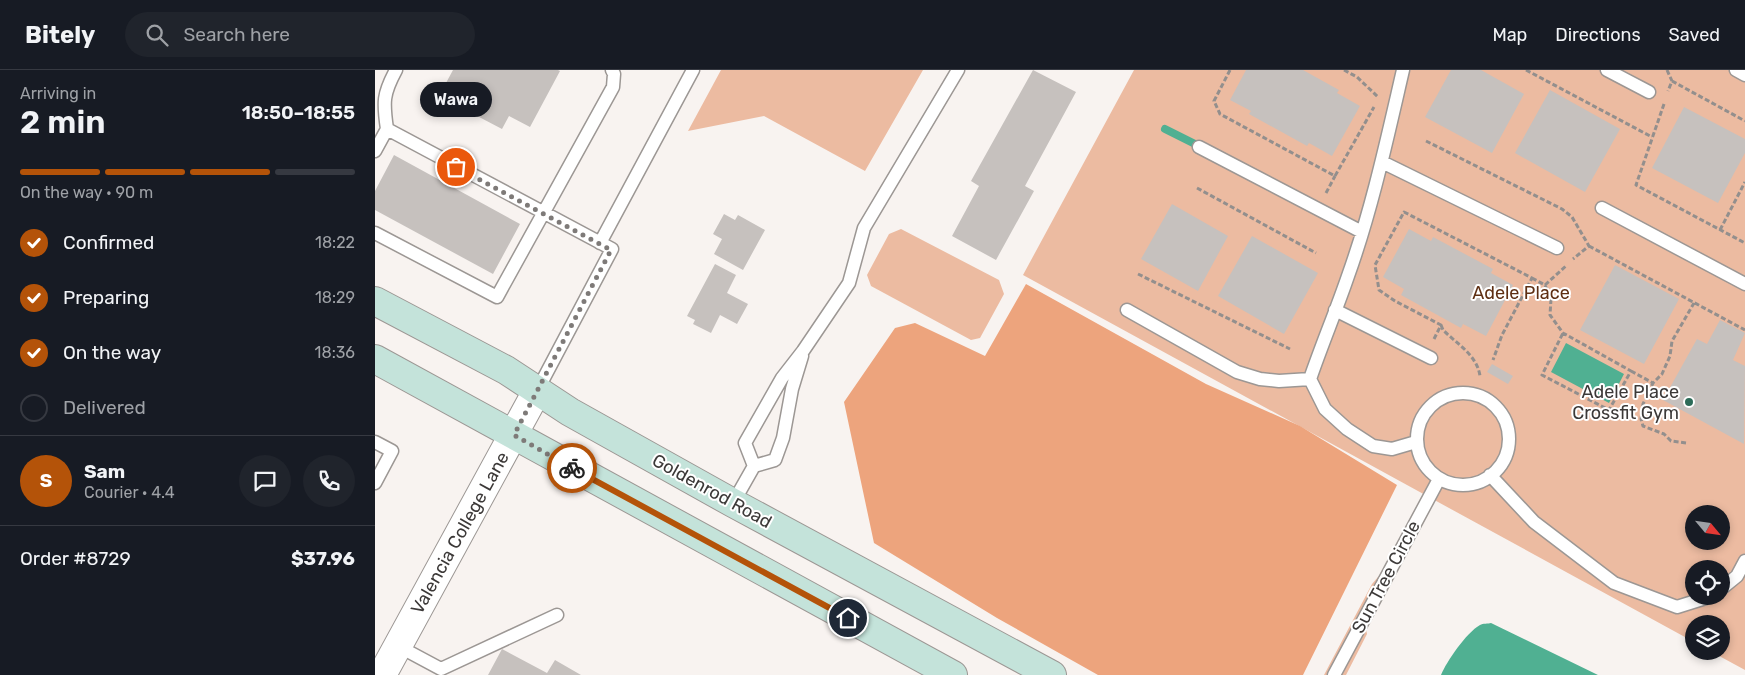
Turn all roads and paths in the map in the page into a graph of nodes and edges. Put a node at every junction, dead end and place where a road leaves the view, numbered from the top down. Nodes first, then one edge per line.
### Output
1 (397, 70) edge
2 (612, 70) edge
3 (693, 70) edge
4 (958, 70) edge
5 (1230, 70) edge
6 (1344, 70) edge
7 (1403, 70) edge
8 (1526, 70) edge
9 (1607, 70) edge
10 (1667, 70) edge
11 (1736, 70) edge
12 (1745, 75) edge
13 (1672, 81) junction
14 (1649, 92) dead end
15 (1745, 121) edge
16 (387, 129) junction
17 (1653, 137) junction
18 (1426, 141) dead end
19 (1199, 147) dead end
20 (375, 150) edge
21 (1382, 162) junction
22 (1335, 176) junction
23 (1745, 182) edge
24 (1197, 188) dead end
25 (1325, 196) dead end
26 (1602, 208) dead end
27 (543, 213) junction
28 (1719, 230) junction
29 (1361, 232) junction
30 (375, 233) edge
31 (600, 243) junction
32 (1745, 243) edge
33 (1589, 246) junction
34 (1557, 248) dead end
35 (1316, 253) dead end
36 (1139, 274) dead end
37 (1531, 278) junction
38 (1745, 284) edge
39 (1545, 285) junction
40 (375, 301) edge
41 (1695, 303) junction
42 (1127, 310) dead end
43 (1335, 310) junction
44 (1441, 325) junction
45 (1745, 330) edge
46 (1563, 333) junction
47 (1433, 342) dead end
48 (1290, 349) dead end
49 (803, 351) junction
50 (1431, 358) dead end
51 (375, 360) edge
52 (1493, 360) dead end
53 (1631, 371) junction
54 (1480, 376) dead end
55 (1310, 379) junction
56 (1653, 383) junction
57 (537, 391) junction
58 (514, 435) junction
59 (375, 442) edge
60 (1416, 442) junction
61 (1686, 443) dead end
62 (754, 466) junction
63 (1490, 475) junction
64 (1439, 479) junction
65 (375, 483) edge
66 (733, 503) junction
67 (1745, 561) edge
68 (1730, 582) edge
69 (1685, 604) edge
70 (557, 615) dead end
71 (398, 646) junction
72 (382, 675) edge
73 (953, 675) edge
74 (1052, 675) edge
75 (1334, 675) edge

1 - 16 lane
2 - 27 lane
3 - 31 lane
4 - 49 lane
5 - 22 path
6 - 22 path
7 - 21 lane
8 - 17 path
9 - 14 lane
10 - 13 path
11 - 12 lane
13 - 15 path
13 - 17 path
16 - 20 lane
16 - 27 lane
17 - 28 path
18 - 33 path
19 - 29 lane
21 - 29 lane
21 - 34 lane
22 - 25 path
23 - 28 path
24 - 35 path
26 - 38 lane
27 - 30 lane
27 - 31 lane
28 - 32 path
29 - 43 lane
31 - 57 lane
33 - 39 path
33 - 41 path
36 - 48 path
37 - 39 path
37 - 44 path
37 - 52 path
39 - 46 path
40 - 57 main road, Goldenrod Road
41 - 45 path
41 - 56 path
42 - 55 lane
43 - 50 lane
43 - 55 lane
44 - 47 path
44 - 54 path
46 - 53 path
46 - 53 path
49 - 62 lane
49 - 62 lane
51 - 58 main road
53 - 56 path
55 - 60 lane
56 - 61 path
57 - 58 street, Valencia College Lane
57 - 66 main road, Goldenrod Road
58 - 71 street, Valencia College Lane
58 - 73 main road
59 - 65 lane
60 - 63 lane
60 - 64 lane
62 - 66 lane
63 - 64 lane
63 - 69 lane
64 - 75 lane, Sun Tree Circle
66 - 74 main road, Goldenrod Road
67 - 68 lane
70 - 71 lane
71 - 72 street, Valencia College Lane

